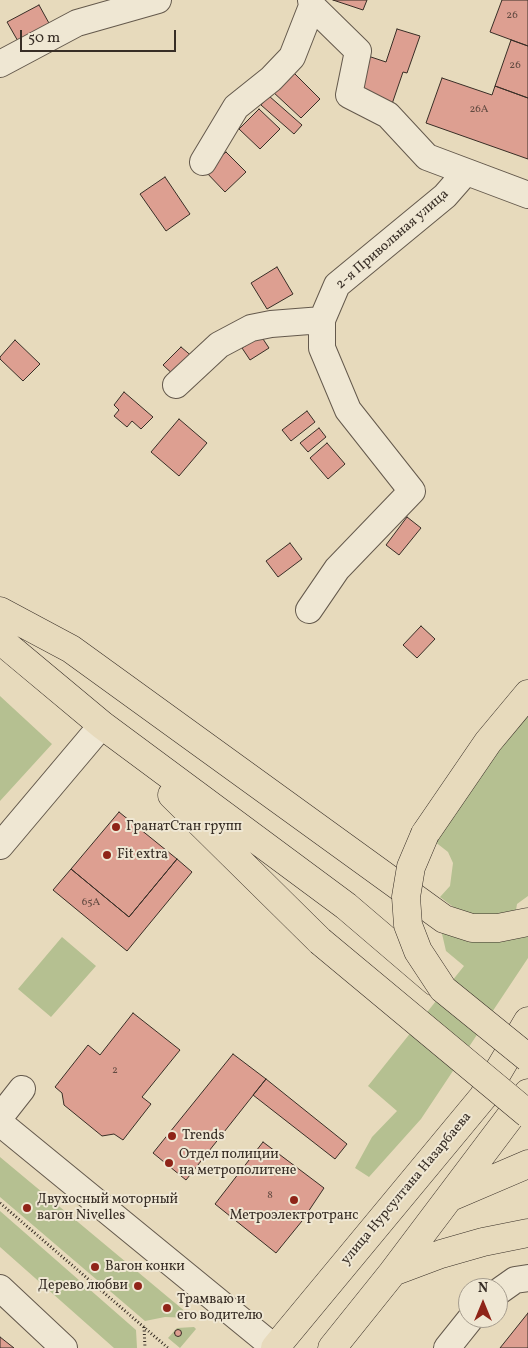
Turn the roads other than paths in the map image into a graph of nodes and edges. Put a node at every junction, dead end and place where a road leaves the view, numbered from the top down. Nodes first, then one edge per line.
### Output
1 (158, 0) edge
2 (311, 3) edge
3 (0, 64) edge
4 (203, 162) dead end
5 (466, 172) junction
6 (528, 195) edge
7 (322, 320) junction
8 (176, 385) dead end
9 (309, 610) dead end
10 (0, 611) edge
11 (0, 640) edge
12 (528, 694) edge
13 (102, 725) junction
14 (0, 846) edge
15 (528, 922) edge
16 (444, 989) junction
17 (528, 1022) edge
18 (528, 1058) edge
19 (22, 1089) dead end
20 (528, 1094) edge
21 (528, 1114) edge
22 (0, 1117) edge
23 (0, 1123) edge
24 (528, 1164) edge
25 (449, 1197) junction
26 (528, 1233) edge
27 (393, 1272) junction
28 (528, 1278) edge
29 (508, 1285) edge
30 (0, 1288) edge
31 (463, 1328) edge
32 (64, 1348) edge
33 (275, 1348) edge
34 (332, 1348) edge
35 (447, 1348) edge

1 - 3 street
2 - 4 street
2 - 5 street
5 - 6 street
5 - 7 street, 2-я Привольная улица
7 - 8 street
7 - 9 street, 2-я Привольная улица
10 - 15 main road
11 - 13 main road
12 - 16 main road, bridge
13 - 14 street
13 - 16 main road, bridge
13 - 21 main road, bridge
16 - 18 main road, bridge
17 - 33 main road, улица Нурсултана Назарбаева
19 - 22 street
20 - 25 main road
23 - 33 street
24 - 25 main road
25 - 27 main road
26 - 27 main road
27 - 34 main road
28 - 29 street
30 - 32 street
31 - 35 street

